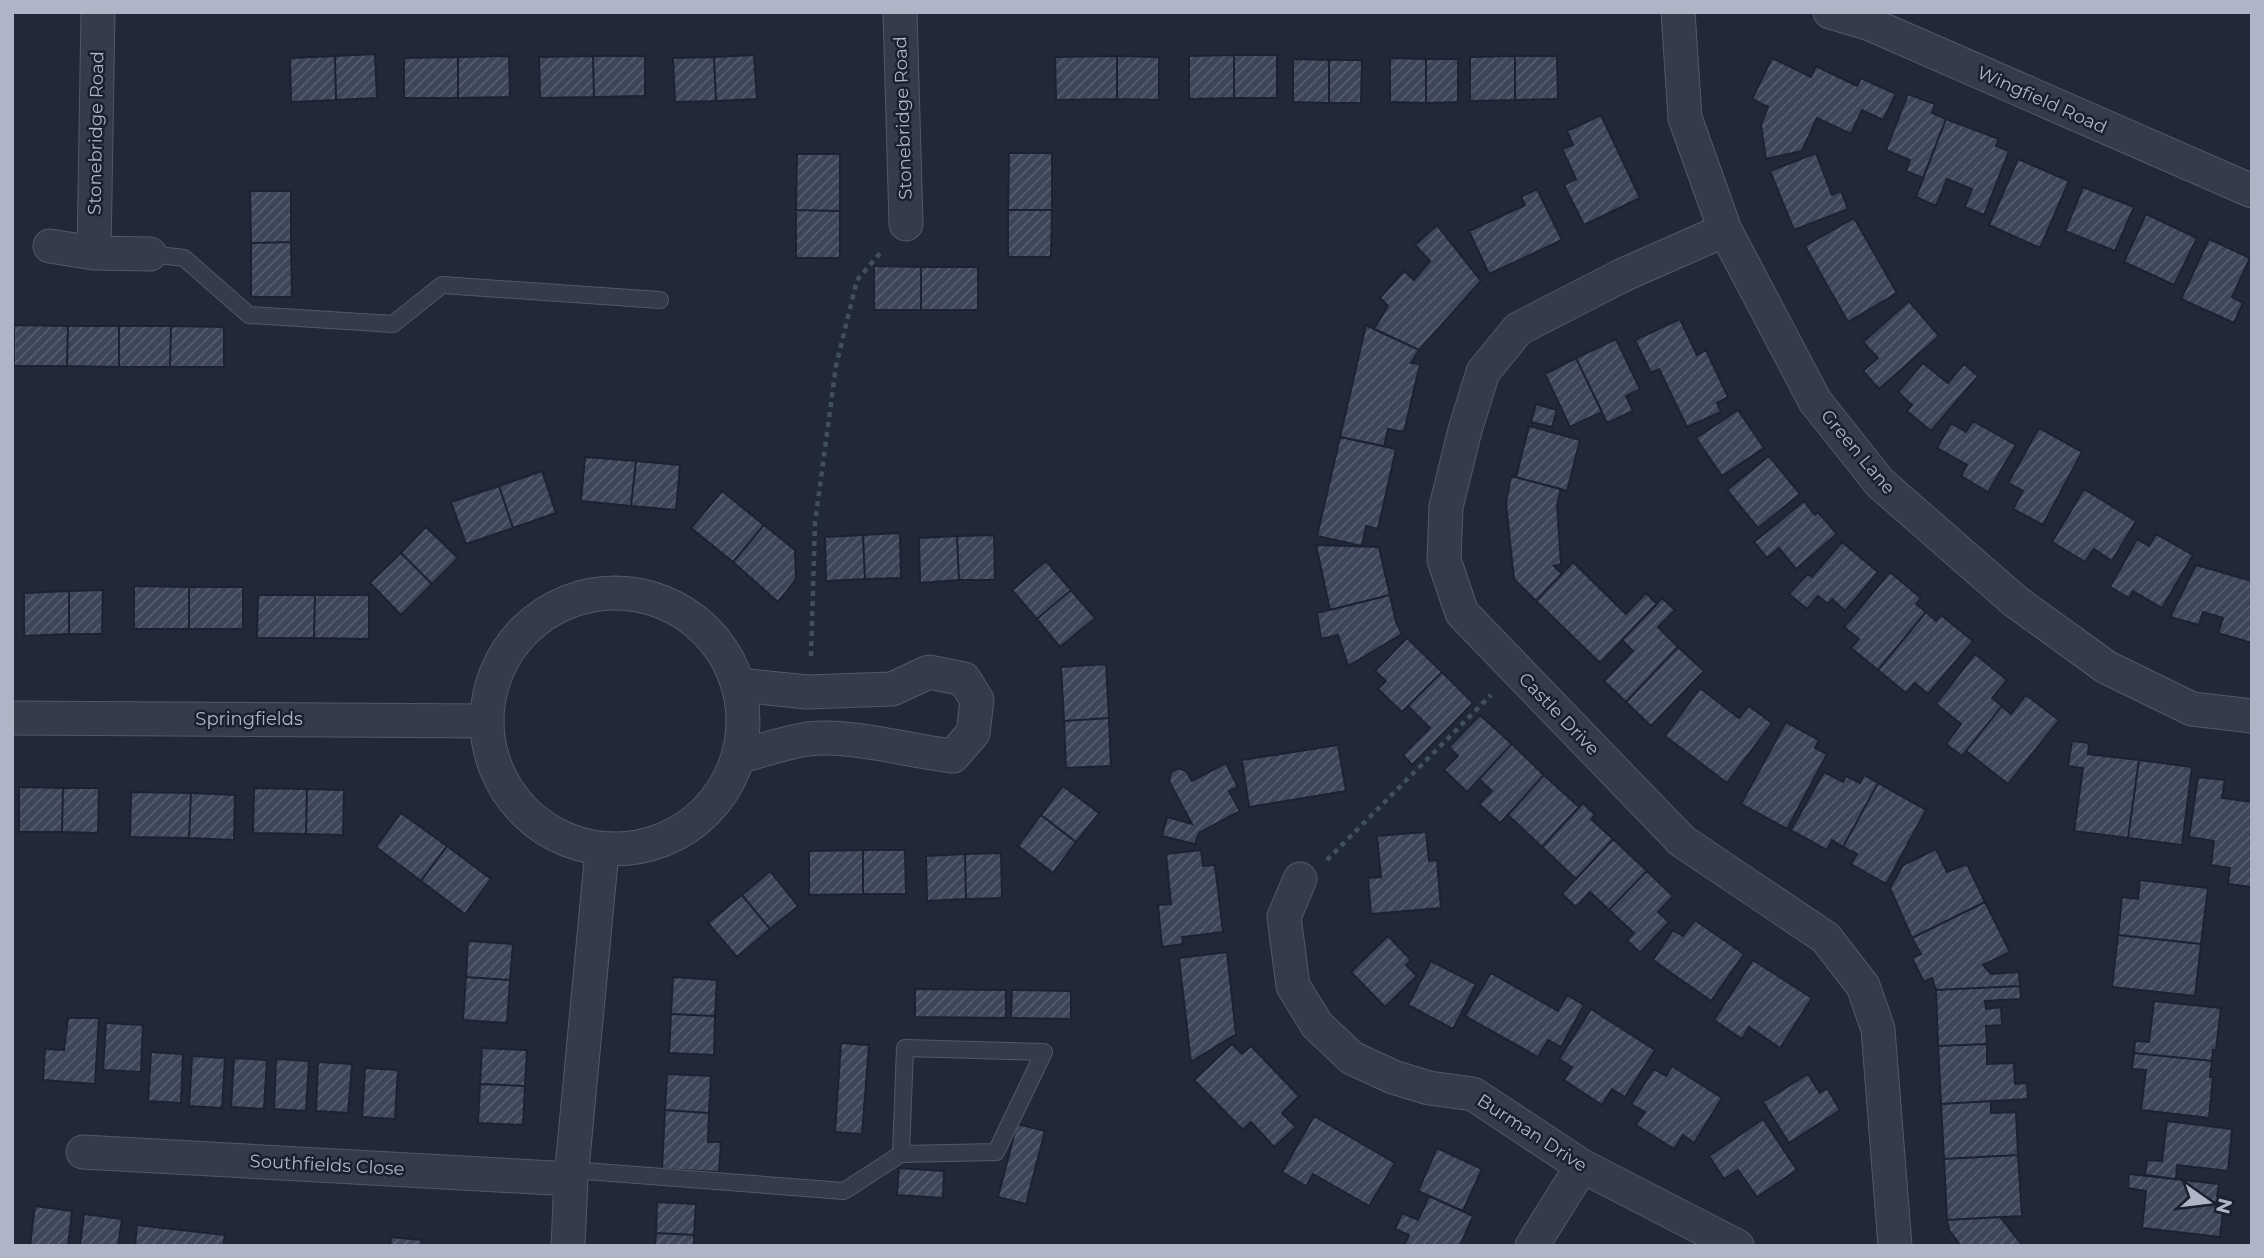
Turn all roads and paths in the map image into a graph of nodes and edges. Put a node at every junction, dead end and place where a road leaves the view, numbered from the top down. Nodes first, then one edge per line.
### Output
1 (98, 12) edge
2 (900, 12) edge
3 (1678, 12) edge
4 (1830, 12) edge
5 (2252, 191) edge
6 (906, 224) joint
7 (1725, 230) junction
8 (50, 246) dead end
9 (94, 253) junction
10 (150, 254) joint
11 (660, 300) dead end
12 (1516, 669) junction
13 (740, 685) junction
14 (807, 692) junction
15 (2252, 716) edge
16 (12, 718) edge
17 (487, 721) junction
18 (740, 756) junction
19 (602, 850) junction
20 (1300, 879) joint
21 (83, 1152) dead end
22 (901, 1154) junction
23 (1582, 1166) junction
24 (572, 1174) junction
25 (568, 1246) edge
26 (1532, 1246) edge
27 (1737, 1246) edge
28 (1895, 1246) edge

1 - 9 street, Stonebridge Road
2 - 6 street, Stonebridge Road
3 - 7 street, Green Lane
4 - 5 street, Wingfield Road
6 - 14 path
7 - 12 street, Castle Drive
7 - 15 street, Green Lane
8 - 9 street
9 - 10 street
10 - 11 lane
12 - 20 path
12 - 28 street, Castle Drive
13 - 14 street
13 - 17 street
13 - 18 street
14 - 18 street
16 - 17 street, Springfields
17 - 19 street
18 - 19 street
19 - 24 street
20 - 23 street, Burman Drive
21 - 24 street, Southfields Close
22 - 22 lane
22 - 24 lane
23 - 26 street
23 - 27 street, Burman Drive
24 - 25 street

